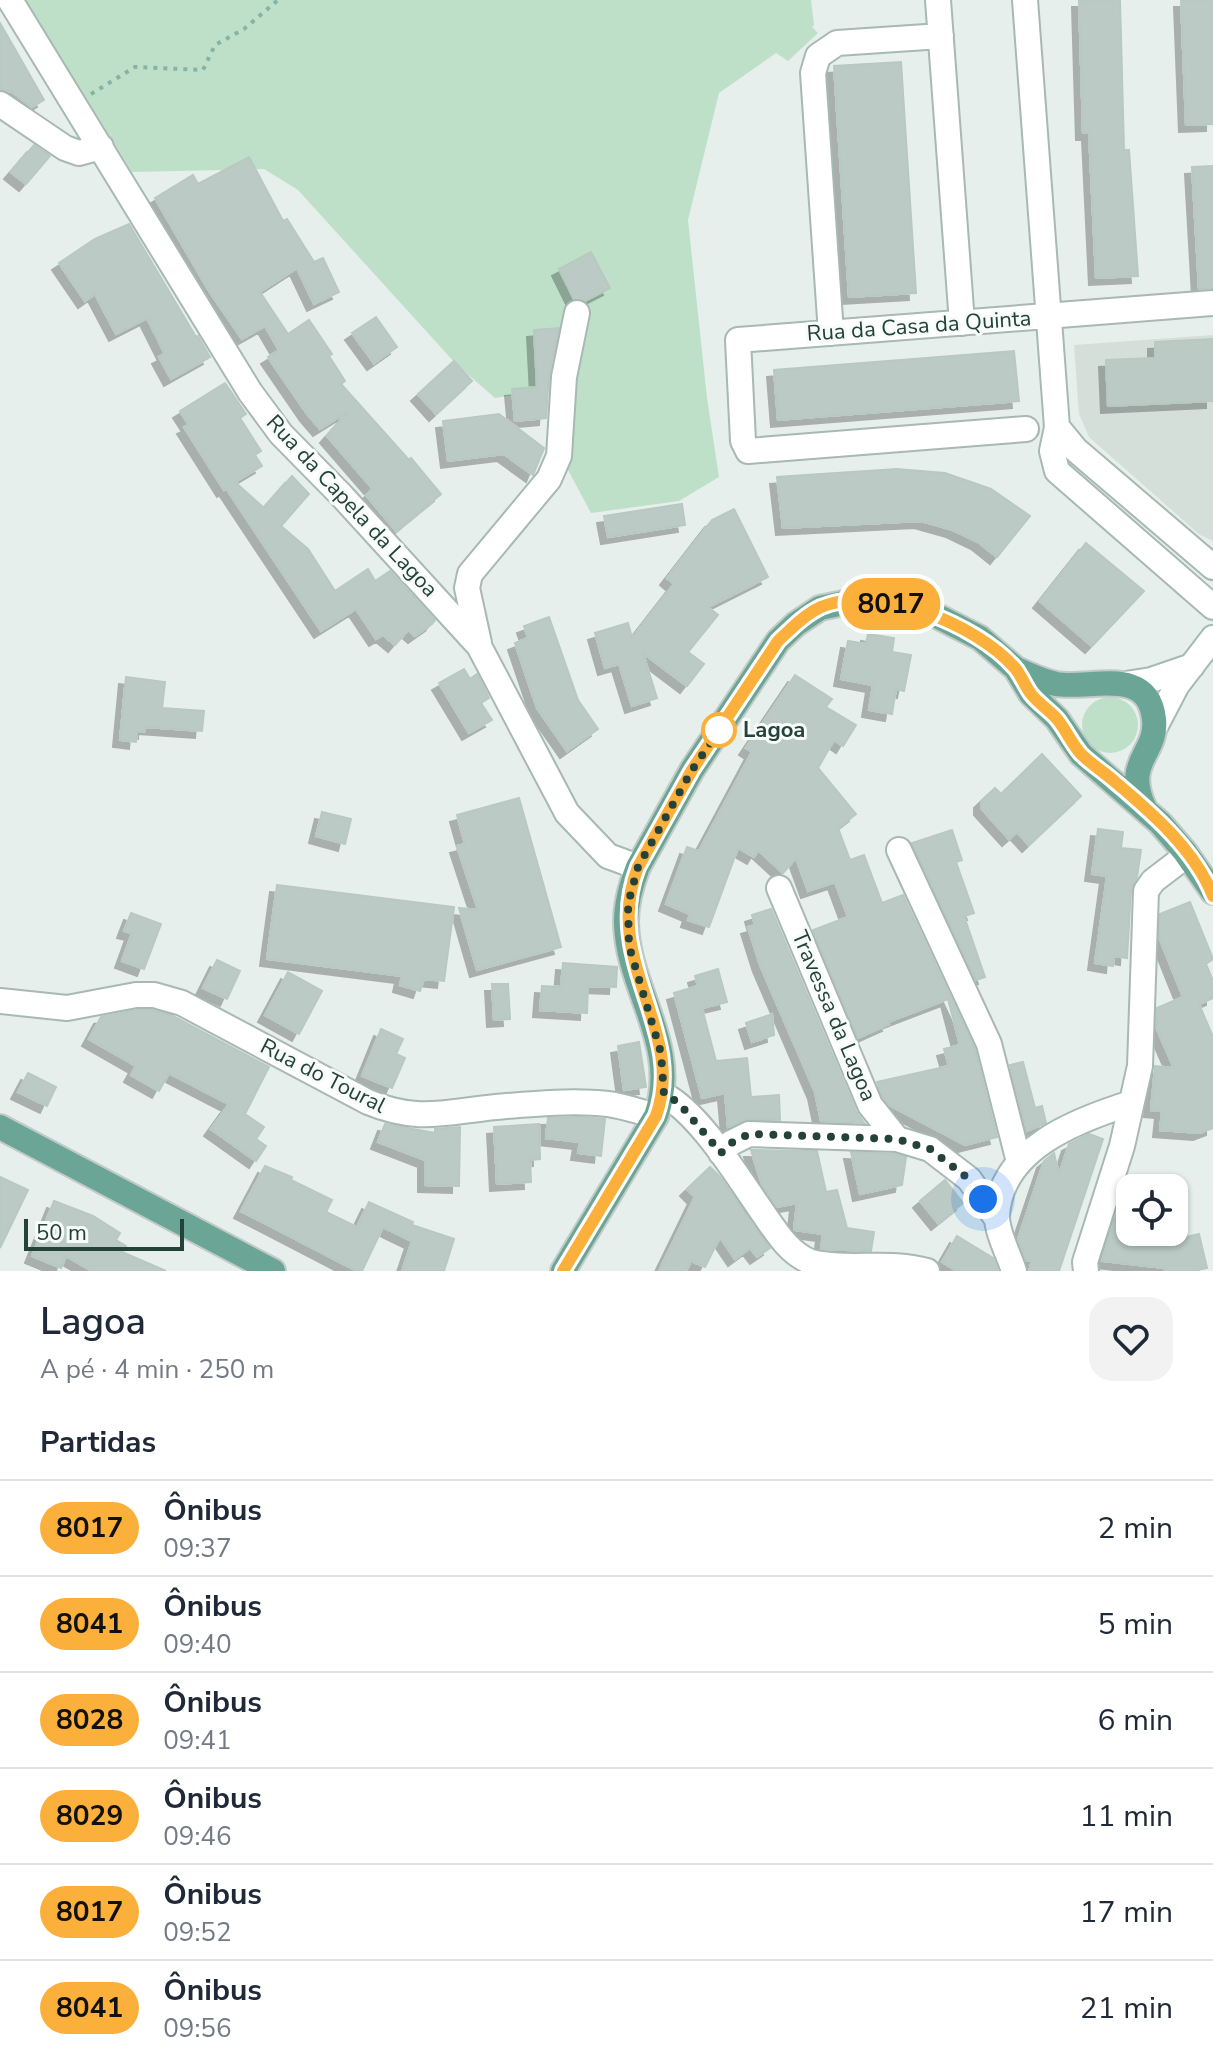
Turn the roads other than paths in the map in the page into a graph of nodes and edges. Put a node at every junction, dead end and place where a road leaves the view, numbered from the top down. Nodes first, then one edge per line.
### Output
1 (10, 0) edge
2 (938, 0) edge
3 (1025, 0) edge
4 (941, 36) junction
5 (0, 104) edge
6 (101, 147) junction
7 (1213, 303) edge
8 (577, 313) dead end
9 (1049, 317) junction
10 (962, 323) junction
11 (831, 333) junction
12 (1057, 427) junction
13 (1026, 429) dead end
14 (1106, 475) junction
15 (1086, 496) junction
16 (1213, 567) edge
17 (1213, 607) edge
18 (1213, 638) edge
19 (479, 646) junction
20 (1192, 666) junction
21 (1016, 669) junction
22 (1097, 684) junction
23 (1126, 684) junction
24 (1155, 727) junction
25 (1073, 743) junction
26 (1144, 753) junction
27 (1093, 763) junction
28 (1144, 807) junction
29 (899, 850) dead end
30 (1187, 855) junction
31 (638, 867) junction
32 (779, 888) dead end
33 (1212, 891) edge
34 (0, 1001) edge
35 (1131, 1103) junction
36 (660, 1106) junction
37 (0, 1127) edge
38 (897, 1139) junction
39 (721, 1153) junction
40 (1019, 1162) junction
41 (997, 1219) junction
42 (786, 1245) junction
43 (273, 1271) edge
44 (563, 1271) edge
45 (784, 1271) edge
46 (927, 1271) edge
47 (1014, 1271) edge
48 (1086, 1271) edge

1 - 6 street, Rua da Capela da Lagoa
2 - 4 street
3 - 9 street
4 - 10 street
4 - 11 street
5 - 6 street
6 - 19 street, Rua da Capela da Lagoa
7 - 9 street, Rua da Casa da Quinta
8 - 19 street
9 - 10 street, Rua da Casa da Quinta
9 - 12 street
10 - 11 street, Rua da Casa da Quinta
11 - 13 street, Rua da Casa da Quinta
12 - 14 street
12 - 15 street
14 - 15 street
14 - 16 street
15 - 17 street
18 - 20 street
19 - 31 street, Rua da Capela da Lagoa
20 - 23 street
20 - 24 street
21 - 22 main road
21 - 25 main road
21 - 31 main road
22 - 23 main road
22 - 25 main road
23 - 24 main road
24 - 26 main road
25 - 27 main road
26 - 27 main road
26 - 28 main road
27 - 28 main road
28 - 30 main road
29 - 40 street
30 - 33 main road
30 - 35 street
31 - 36 main road
32 - 38 street, Travessa da Lagoa
34 - 36 street, Rua do Toural
35 - 40 street
35 - 48 street
36 - 39 street
36 - 44 main road
37 - 43 main road
38 - 39 street
38 - 41 street
39 - 42 street
40 - 41 street
41 - 47 street
42 - 45 street
42 - 46 street

